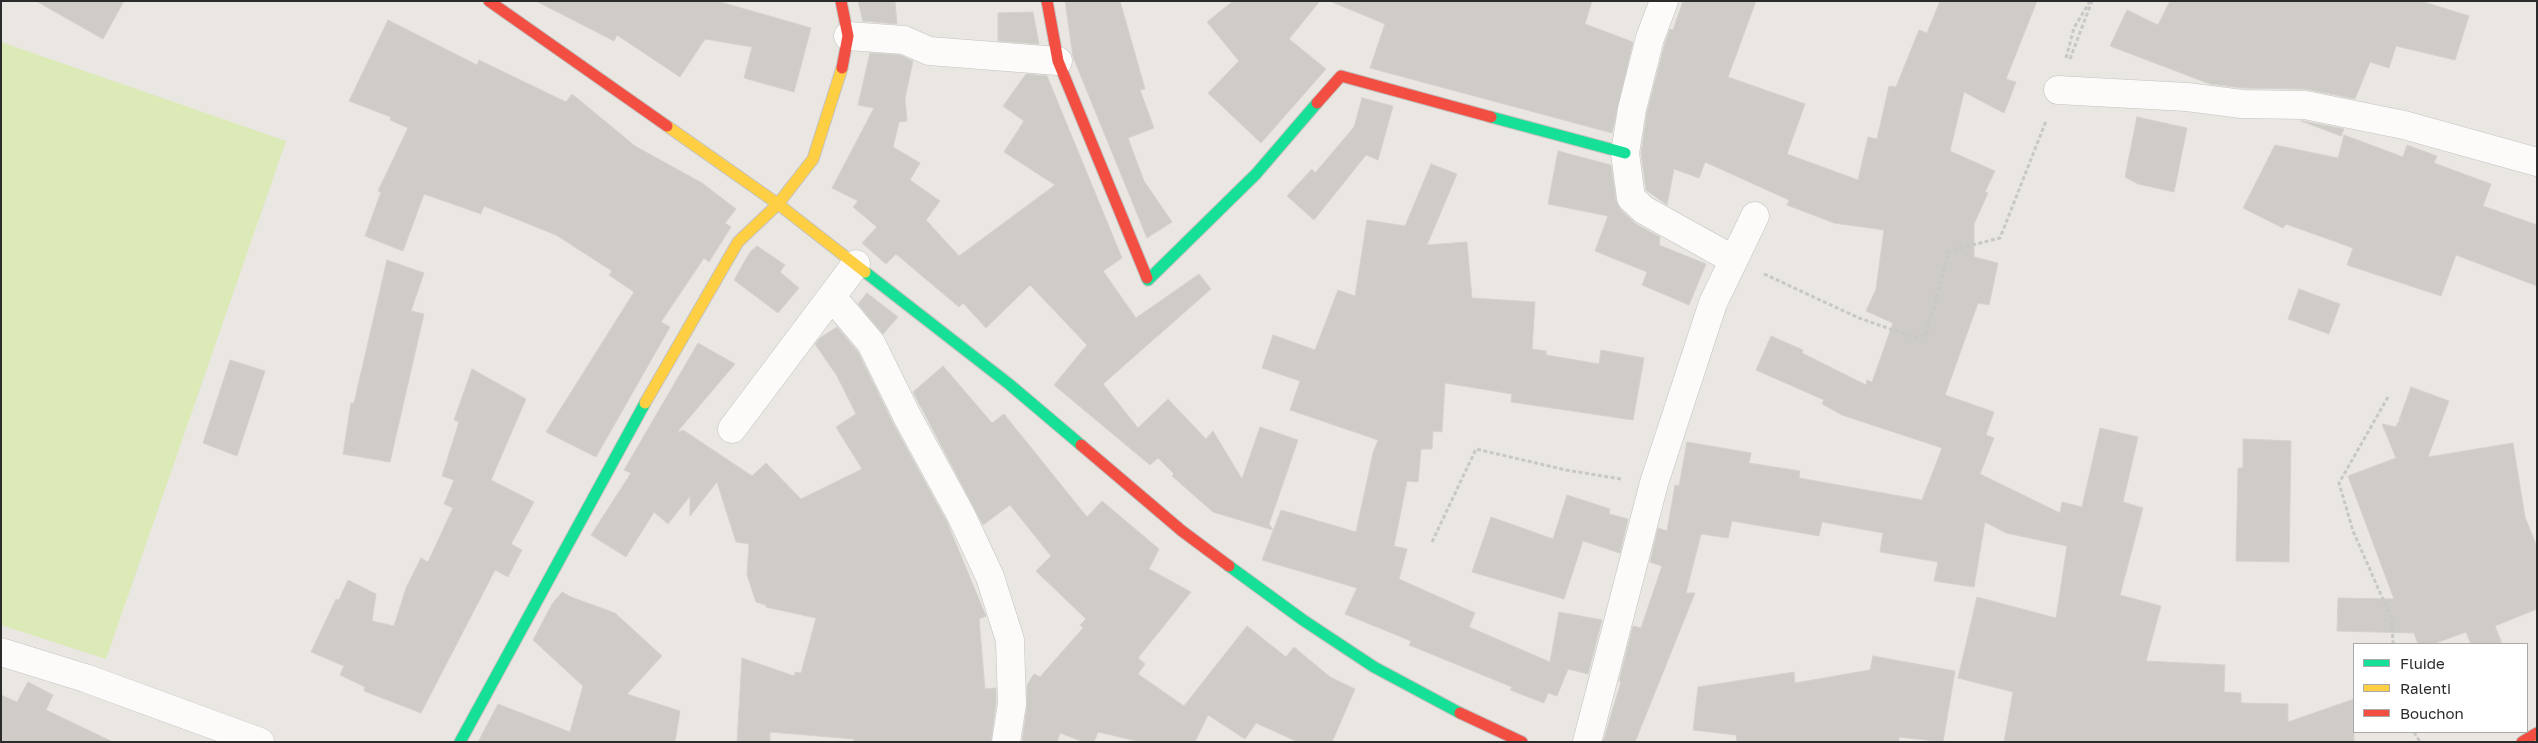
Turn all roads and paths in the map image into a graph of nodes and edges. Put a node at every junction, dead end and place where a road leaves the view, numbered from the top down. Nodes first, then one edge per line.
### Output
1 (489, 1) edge
2 (841, 1) edge
3 (1047, 1) edge
4 (1664, 1) edge
5 (2091, 1) edge
6 (848, 36) junction
7 (1058, 61) junction
8 (2058, 90) junction
9 (1625, 153) junction
10 (2537, 162) edge
11 (778, 204) junction
12 (1755, 216) dead end
13 (1734, 260) junction
14 (856, 264) junction
15 (832, 297) junction
16 (2388, 397) dead end
17 (732, 429) dead end
18 (1654, 483) junction
19 (1432, 542) dead end
20 (2393, 643) edge
21 (1, 652) edge
22 (2537, 733) edge
23 (260, 742) edge
24 (460, 742) edge
25 (1006, 742) edge
26 (1522, 742) edge
27 (1587, 742) edge
28 (2522, 742) edge

1 - 11 street
2 - 6 street
3 - 7 street
4 - 9 street
5 - 8 path
5 - 8 path
6 - 7 street
6 - 11 street
7 - 9 street
8 - 10 street
8 - 13 path
9 - 13 street
11 - 14 street
11 - 24 street
12 - 13 street
13 - 18 street
14 - 15 street
14 - 26 street
15 - 17 street
15 - 25 street
16 - 20 path
18 - 19 path
18 - 27 street
21 - 23 street
22 - 28 street

